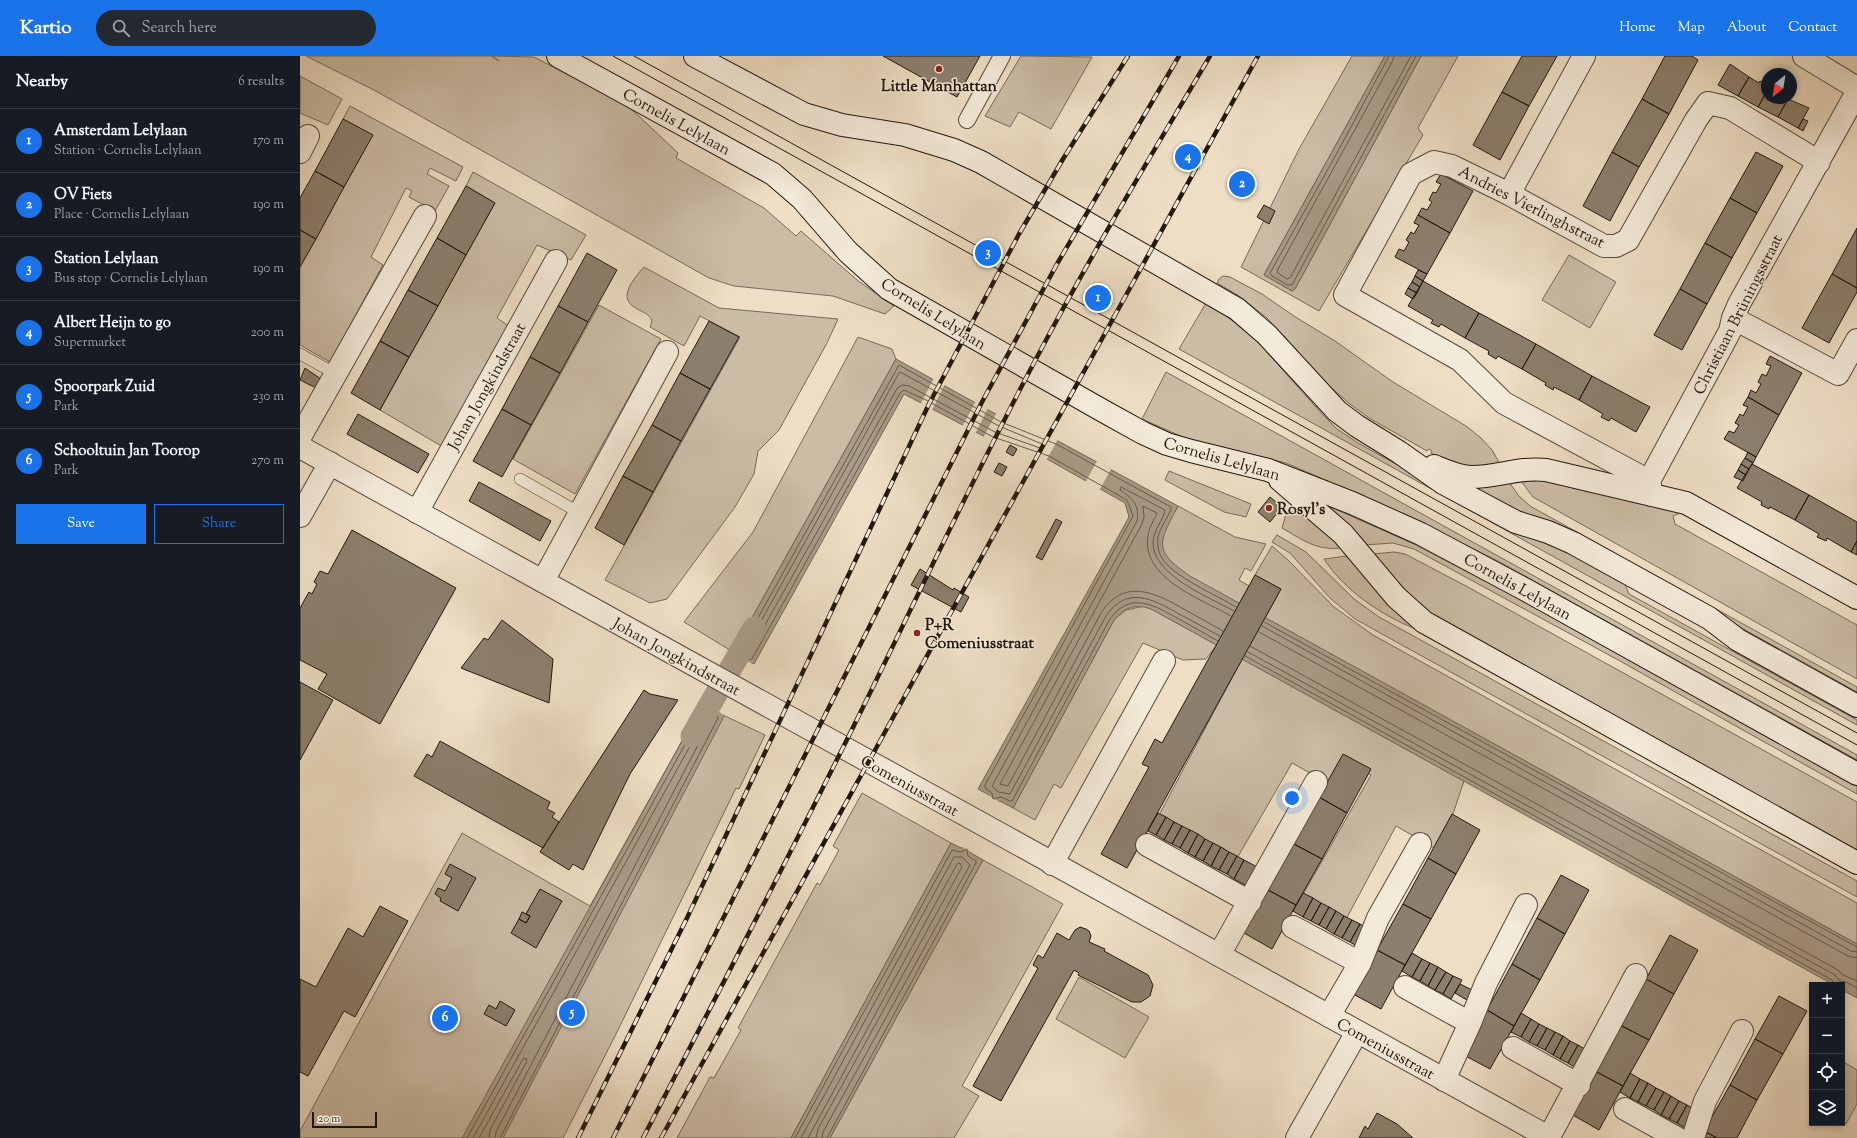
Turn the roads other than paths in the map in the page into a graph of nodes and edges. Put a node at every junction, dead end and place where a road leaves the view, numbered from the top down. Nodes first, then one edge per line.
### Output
1 (558, 56) edge
2 (1002, 56) edge
3 (1584, 56) edge
4 (1804, 56) edge
5 (699, 57) edge
6 (1857, 88) edge
7 (1857, 92) edge
8 (967, 120) dead end
9 (1819, 162) junction
10 (1509, 194) junction
11 (425, 216) dead end
12 (556, 261) dead end
13 (1733, 318) junction
14 (1857, 340) edge
15 (667, 352) dead end
16 (300, 354) edge
17 (336, 374) junction
18 (300, 437) edge
19 (300, 447) edge
20 (1399, 452) junction
21 (330, 463) junction
22 (1268, 470) junction
23 (520, 479) dead end
24 (1651, 489) junction
25 (417, 512) junction
26 (580, 513) junction
27 (300, 516) edge
28 (542, 581) junction
29 (1857, 598) edge
30 (1164, 661) dead end
31 (1857, 706) edge
32 (769, 707) joint
33 (1857, 774) edge
34 (1316, 782) dead end
35 (1420, 844) dead end
36 (1147, 845) dead end
37 (1857, 863) edge
38 (1052, 864) junction
39 (1250, 902) junction
40 (1526, 905) dead end
41 (1293, 927) dead end
42 (1219, 955) junction
43 (1360, 963) junction
44 (1636, 975) dead end
45 (1405, 987) dead end
46 (1329, 1016) junction
47 (1470, 1024) junction
48 (1742, 1031) dead end
49 (1357, 1032) junction
50 (1513, 1048) dead end
51 (1444, 1080) junction
52 (1578, 1084) junction
53 (1625, 1109) dead end
54 (1297, 1138) edge
55 (1550, 1138) edge
56 (1677, 1138) edge
57 (1693, 1138) edge

1 - 22 street, Cornelis Lelylaan
2 - 8 street
3 - 10 street
4 - 6 street
5 - 20 street
7 - 9 street, Christiaan Brüningsstraat
9 - 10 street, Andries Vierlinghstraat
9 - 13 street, Christiaan Brüningsstraat
10 - 24 street, Andries Vierlinghstraat
11 - 17 street
12 - 25 street, Johan Jongkindstraat
13 - 14 street
13 - 24 street, Christiaan Brüningsstraat
15 - 26 street
16 - 17 lane
17 - 18 street
19 - 21 street, Johan Jongkindstraat
20 - 24 street
20 - 31 street
21 - 25 street, Johan Jongkindstraat
21 - 27 street
22 - 33 street, Cornelis Lelylaan
22 - 37 street
23 - 26 lane
24 - 29 street
25 - 28 street, Johan Jongkindstraat
26 - 28 street
28 - 32 street, Johan Jongkindstraat
30 - 38 street
32 - 38 street, Comeniusstraat
34 - 39 street
35 - 43 street, Comeniusstraat
36 - 39 street
38 - 42 street, Comeniusstraat
39 - 42 street
40 - 47 street, Comeniusstraat
41 - 43 street
42 - 46 street, Comeniusstraat
43 - 46 street, Comeniusstraat
44 - 52 street, Comeniusstraat
45 - 47 street
46 - 49 street, Comeniusstraat
47 - 51 street, Comeniusstraat
48 - 57 street
49 - 51 street, Comeniusstraat
49 - 54 street
50 - 52 street
51 - 55 street, Comeniusstraat
52 - 55 street, Comeniusstraat
53 - 56 street

